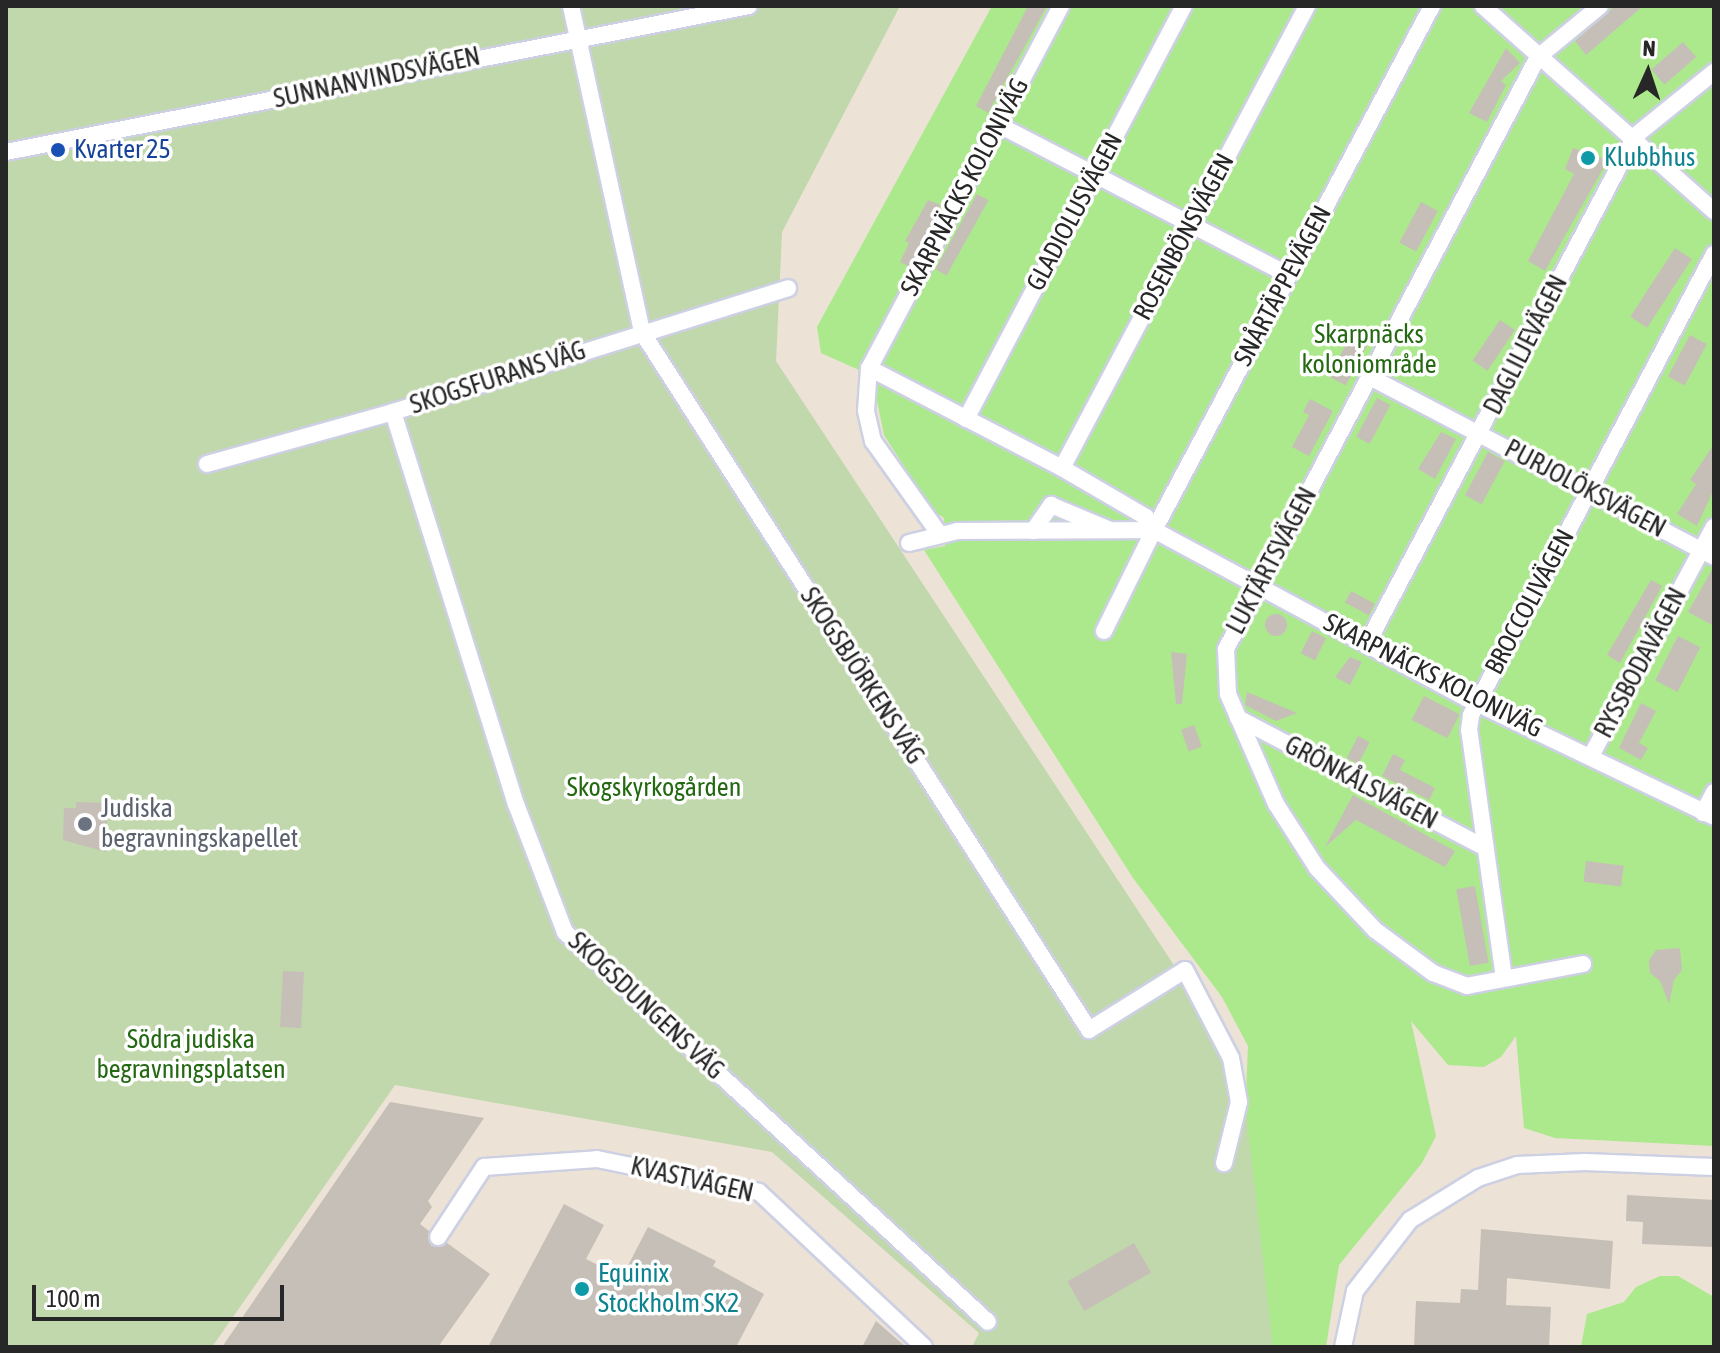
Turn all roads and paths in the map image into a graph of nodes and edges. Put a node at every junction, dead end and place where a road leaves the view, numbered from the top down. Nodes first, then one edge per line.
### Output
1 (571, 6) edge
2 (749, 6) edge
3 (1061, 6) edge
4 (1184, 6) edge
5 (1307, 6) edge
6 (1432, 6) edge
7 (1483, 6) edge
8 (1600, 6) edge
9 (577, 36) junction
10 (1538, 57) junction
11 (1714, 72) edge
12 (997, 124) junction
13 (1635, 136) junction
14 (6, 152) edge
15 (1094, 175) junction
16 (1714, 211) edge
17 (1190, 224) junction
18 (1714, 254) edge
19 (1288, 275) junction
20 (788, 288) dead end
21 (642, 332) junction
22 (869, 368) junction
23 (1370, 377) junction
24 (393, 412) junction
25 (966, 419) junction
26 (1480, 433) junction
27 (207, 464) dead end
28 (1062, 468) junction
29 (1587, 491) junction
30 (1714, 527) edge
31 (1154, 530) junction
32 (1033, 531) junction
33 (1113, 531) junction
34 (940, 535) junction
35 (909, 543) dead end
36 (1708, 554) edge
37 (1257, 585) junction
38 (1104, 631) dead end
39 (1368, 642) junction
40 (1476, 702) junction
41 (1238, 718) junction
42 (1591, 756) junction
43 (1714, 792) edge
44 (1709, 815) edge
45 (1484, 847) junction
46 (1583, 964) dead end
47 (1504, 978) junction
48 (1224, 1163) dead end
49 (1714, 1167) edge
50 (438, 1237) dead end
51 (988, 1322) dead end
52 (924, 1347) edge
53 (1343, 1347) edge

1 - 9 street, SKOGSBJÖRKENS VÄG
2 - 9 street, SUNNANVINDSVÄGEN
3 - 12 street, SKARPNÄCKS KOLONIVÄG
4 - 15 street, GLADIOLUSVÄGEN
5 - 17 street, ROSENBÖNSVÄGEN
6 - 19 street, SNÅRTÄPPEVÄGEN
7 - 10 street
8 - 10 street, LUKTÄRTSVÄGEN
9 - 14 street, SUNNANVINDSVÄGEN
9 - 21 street, SKOGSBJÖRKENS VÄG
10 - 13 street
10 - 23 street, LUKTÄRTSVÄGEN
11 - 13 street, DAGLILJEVÄGEN
12 - 15 street
12 - 22 street, SKARPNÄCKS KOLONIVÄG
13 - 16 street
13 - 26 street, DAGLILJEVÄGEN
15 - 17 street
15 - 25 street, GLADIOLUSVÄGEN
17 - 19 street
17 - 28 street, ROSENBÖNSVÄGEN
18 - 29 street, BROCCOLIVÄGEN
19 - 31 street, SNÅRTÄPPEVÄGEN
20 - 21 street, SKOGSFURANS VÄG
21 - 24 street, SKOGSFURANS VÄG
21 - 48 street, SKOGSBJÖRKENS VÄG
22 - 25 street, SKARPNÄCKS KOLONIVÄG
22 - 34 street, SKARPNÄCKS KOLONIVÄG
23 - 26 street, PURJOLÖKSVÄGEN
23 - 37 street, LUKTÄRTSVÄGEN
24 - 27 street, SKOGSFURANS VÄG
24 - 51 street, SKOGSDUNGENS VÄG
25 - 28 street, SKARPNÄCKS KOLONIVÄG
26 - 29 street, PURJOLÖKSVÄGEN
26 - 39 street, DAGLILJEVÄGEN
28 - 31 street, SKARPNÄCKS KOLONIVÄG
29 - 36 street, PURJOLÖKSVÄGEN
29 - 40 street, BROCCOLIVÄGEN
30 - 36 street, RYSSBODAVÄGEN
31 - 33 street
31 - 37 street, SKARPNÄCKS KOLONIVÄG
31 - 38 street
32 - 33 street
32 - 33 street
32 - 34 street
34 - 35 street
36 - 42 street, RYSSBODAVÄGEN
37 - 39 street, SKARPNÄCKS KOLONIVÄG
37 - 41 street, LUKTÄRTSVÄGEN
39 - 40 street, SKARPNÄCKS KOLONIVÄG
40 - 42 street, SKARPNÄCKS KOLONIVÄG
40 - 45 street, BROCCOLIVÄGEN
41 - 45 street, GRÖNKÅLSVÄGEN
41 - 47 street, LUKTÄRTSVÄGEN
42 - 44 street, SKARPNÄCKS KOLONIVÄG
43 - 44 street
45 - 47 street, BROCCOLIVÄGEN
46 - 47 street, LUKTÄRTSVÄGEN
49 - 53 street
50 - 52 street, KVASTVÄGEN

